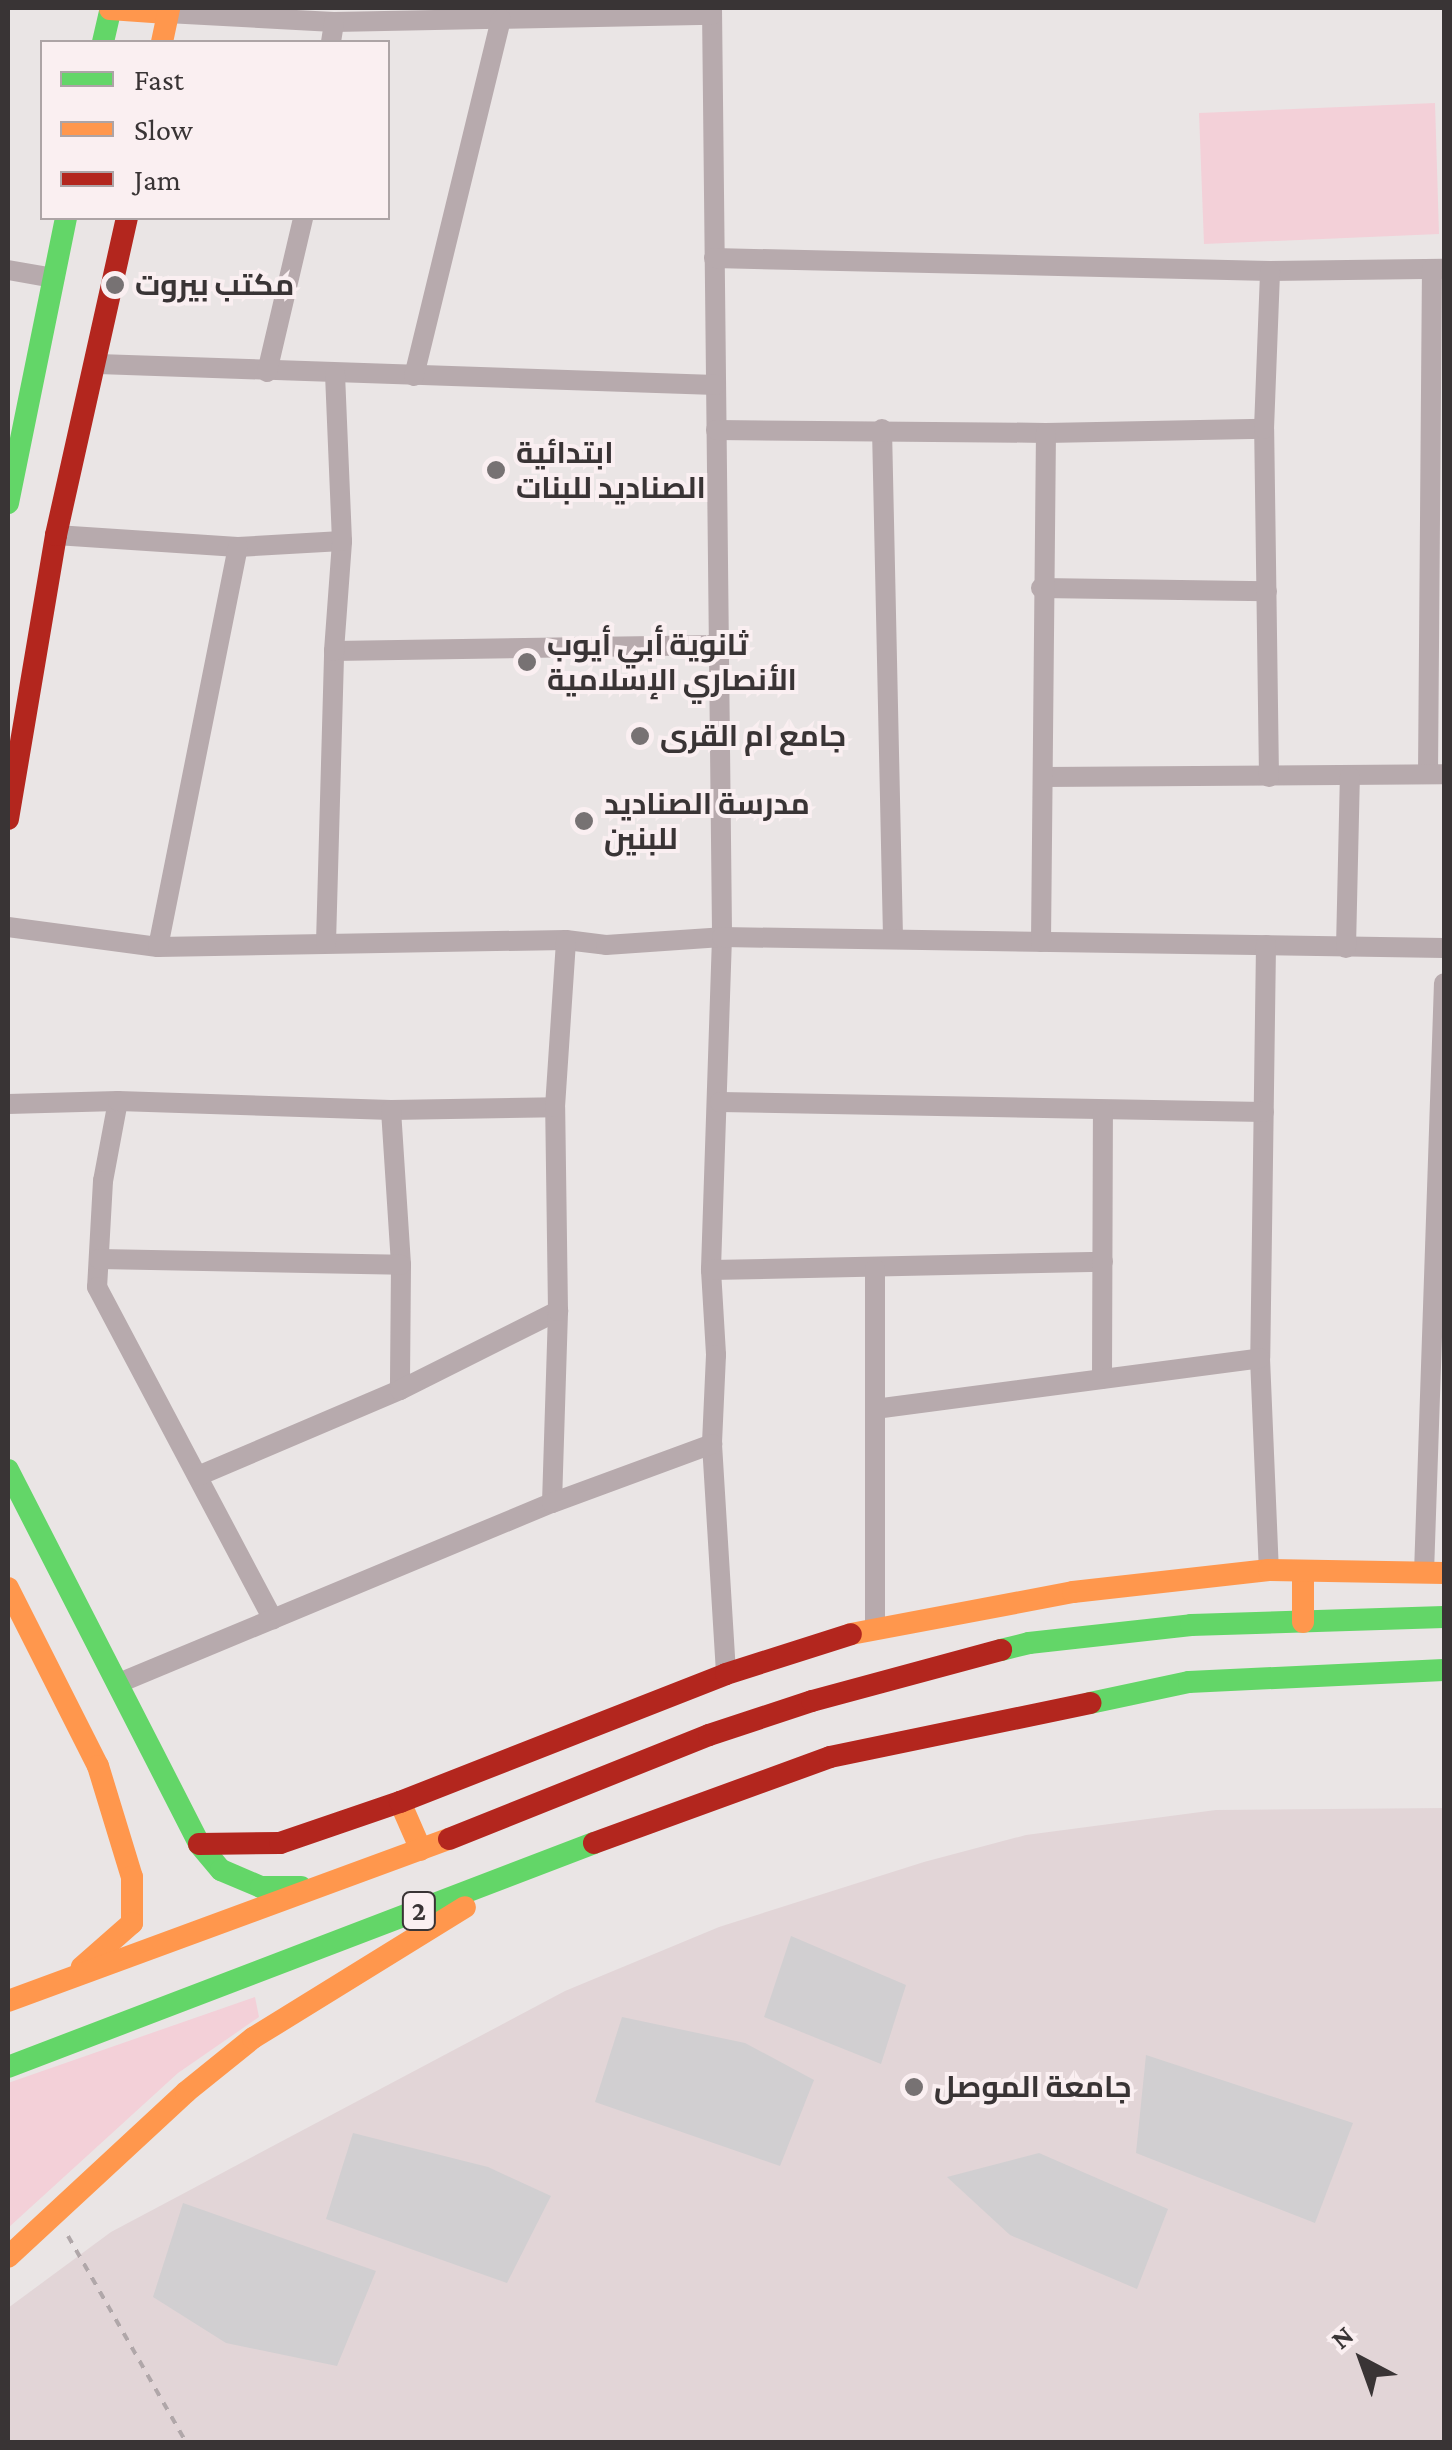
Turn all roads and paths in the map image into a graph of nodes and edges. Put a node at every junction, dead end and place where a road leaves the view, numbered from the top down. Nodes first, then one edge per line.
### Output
1 (110, 8) edge
2 (168, 10) edge
3 (712, 11) edge
4 (501, 19) junction
5 (332, 32) edge
6 (103, 40) edge
7 (162, 40) edge
8 (66, 220) edge
9 (127, 220) edge
10 (302, 220) edge
11 (714, 258) junction
12 (1438, 269) edge
13 (8, 270) edge
14 (1270, 271) junction
15 (54, 278) junction
16 (98, 364) junction
17 (268, 372) junction
18 (335, 374) junction
19 (414, 376) junction
20 (716, 384) junction
21 (1264, 429) junction
22 (716, 430) junction
23 (882, 430) junction
24 (1046, 433) junction
25 (11, 466) edge
26 (8, 503) edge
27 (56, 536) junction
28 (342, 541) junction
29 (238, 547) junction
30 (1041, 588) junction
31 (1266, 591) junction
32 (719, 644) junction
33 (334, 651) junction
34 (1436, 774) edge
35 (1044, 777) junction
36 (1269, 777) junction
37 (1350, 777) junction
38 (8, 819) edge
39 (8, 927) edge
40 (722, 937) junction
41 (893, 938) junction
42 (566, 940) junction
43 (1041, 942) junction
44 (326, 943) junction
45 (1266, 945) junction
46 (158, 947) junction
47 (1346, 948) junction
48 (1444, 948) edge
49 (1444, 983) edge
50 (118, 1101) junction
51 (720, 1102) junction
52 (8, 1104) edge
53 (555, 1106) junction
54 (391, 1110) junction
55 (1103, 1112) junction
56 (1264, 1112) junction
57 (98, 1260) junction
58 (1103, 1262) junction
59 (401, 1265) junction
60 (875, 1269) junction
61 (711, 1270) junction
62 (558, 1312) junction
63 (1260, 1358) junction
64 (1102, 1379) junction
65 (400, 1390) junction
66 (875, 1409) junction
67 (712, 1444) junction
68 (8, 1470) edge
69 (198, 1476) junction
70 (552, 1503) junction
71 (1269, 1570) junction
72 (1303, 1570) junction
73 (1434, 1573) edge
74 (8, 1588) edge
75 (1444, 1617) edge
76 (273, 1618) junction
77 (1304, 1622) junction
78 (875, 1627) junction
79 (1436, 1670) edge
80 (726, 1674) junction
81 (119, 1683) junction
82 (1444, 1688) edge
83 (821, 1729) junction
84 (400, 1802) junction
85 (199, 1844) junction
86 (421, 1850) junction
87 (544, 1865) junction
88 (322, 1886) junction
89 (70, 1978) junction
90 (8, 2001) edge
91 (8, 2067) edge
92 (55, 2209) junction
93 (8, 2258) edge
94 (186, 2442) edge

1 - 2 main road
1 - 6 main road
2 - 5 street
2 - 7 main road
3 - 4 street
3 - 11 street
4 - 5 street
4 - 19 street
8 - 15 main road
9 - 16 main road
10 - 17 street
11 - 14 street
11 - 20 street
12 - 14 street
12 - 34 street
13 - 15 street
14 - 21 street
15 - 25 main road
16 - 17 street
16 - 27 main road
17 - 18 street
18 - 19 street
18 - 28 street
19 - 20 street
20 - 22 street
21 - 24 street
21 - 31 street
22 - 23 street
22 - 32 street
23 - 24 street
23 - 41 street
24 - 30 street
25 - 26 main road
27 - 29 street
27 - 38 main road
28 - 29 street
28 - 33 street
29 - 46 street
30 - 31 street
30 - 35 street
31 - 36 street
32 - 33 street
32 - 40 street
33 - 44 street
34 - 37 street
35 - 36 street
35 - 43 street
36 - 37 street
37 - 47 street
39 - 46 street
40 - 41 street
40 - 42 street
40 - 51 street
41 - 43 street
42 - 44 street
42 - 53 street
43 - 45 street
44 - 46 street
45 - 47 street
45 - 56 street
47 - 48 street
49 - 73 street
50 - 52 street
50 - 54 street
50 - 57 street
51 - 55 street
51 - 61 street
53 - 54 street
53 - 62 street
54 - 59 street
55 - 56 street
55 - 58 street
56 - 63 street
57 - 59 street
57 - 69 street
58 - 60 street
58 - 64 street
59 - 65 street
60 - 61 street
60 - 66 street
61 - 67 street
62 - 65 street
62 - 70 street
63 - 64 street
63 - 71 street
64 - 66 street
65 - 69 street
66 - 78 street
67 - 70 street
67 - 80 street
68 - 81 main road
69 - 76 street
70 - 76 street
71 - 72 main road
71 - 78 main road
72 - 73 main road
72 - 77 main road
74 - 89 main road
75 - 77 main road, 2
76 - 81 street
77 - 83 main road, 2
78 - 80 main road
79 - 82 street
79 - 83 main road, 2
80 - 84 main road
81 - 85 main road
83 - 86 main road, 2
83 - 87 main road, 2
84 - 85 main road
84 - 86 main road
85 - 88 main road
86 - 88 main road, 2
87 - 91 main road, 2
87 - 92 main road
88 - 89 main road, 2
89 - 90 main road, 2
92 - 93 main road
92 - 94 path

